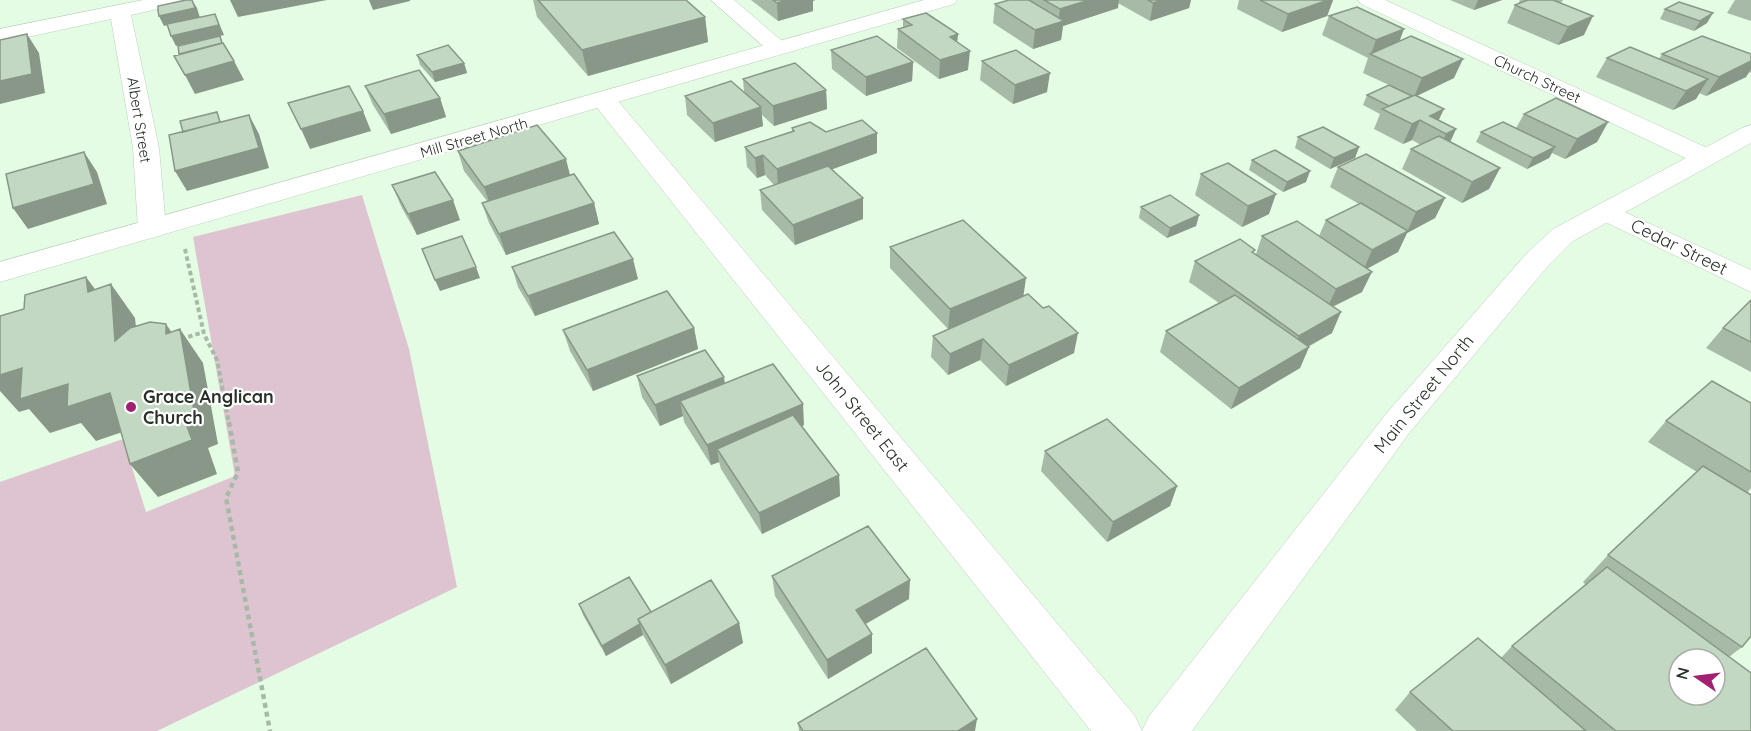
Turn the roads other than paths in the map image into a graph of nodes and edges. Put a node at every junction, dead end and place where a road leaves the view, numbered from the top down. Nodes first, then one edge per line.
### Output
1 (174, 0) edge
2 (721, 0) edge
3 (947, 0) edge
4 (1368, 0) edge
5 (120, 12) junction
6 (0, 36) edge
7 (779, 48) junction
8 (604, 100) junction
9 (1751, 133) edge
10 (1705, 157) junction
11 (1607, 212) junction
12 (152, 229) junction
13 (0, 272) edge
14 (1751, 282) edge
15 (1119, 731) edge
16 (1165, 731) edge

1 - 5 street
2 - 7 street
3 - 7 street, Mill Street North
4 - 10 street, Church Street
5 - 6 street
5 - 12 street, Albert Street
7 - 8 street, Mill Street North
8 - 12 street, Mill Street North
8 - 15 street, John Street East
9 - 10 street, Main Street North
10 - 11 street, Main Street North
11 - 14 street, Cedar Street
11 - 16 street, Main Street North
12 - 13 street, Mill Street North

